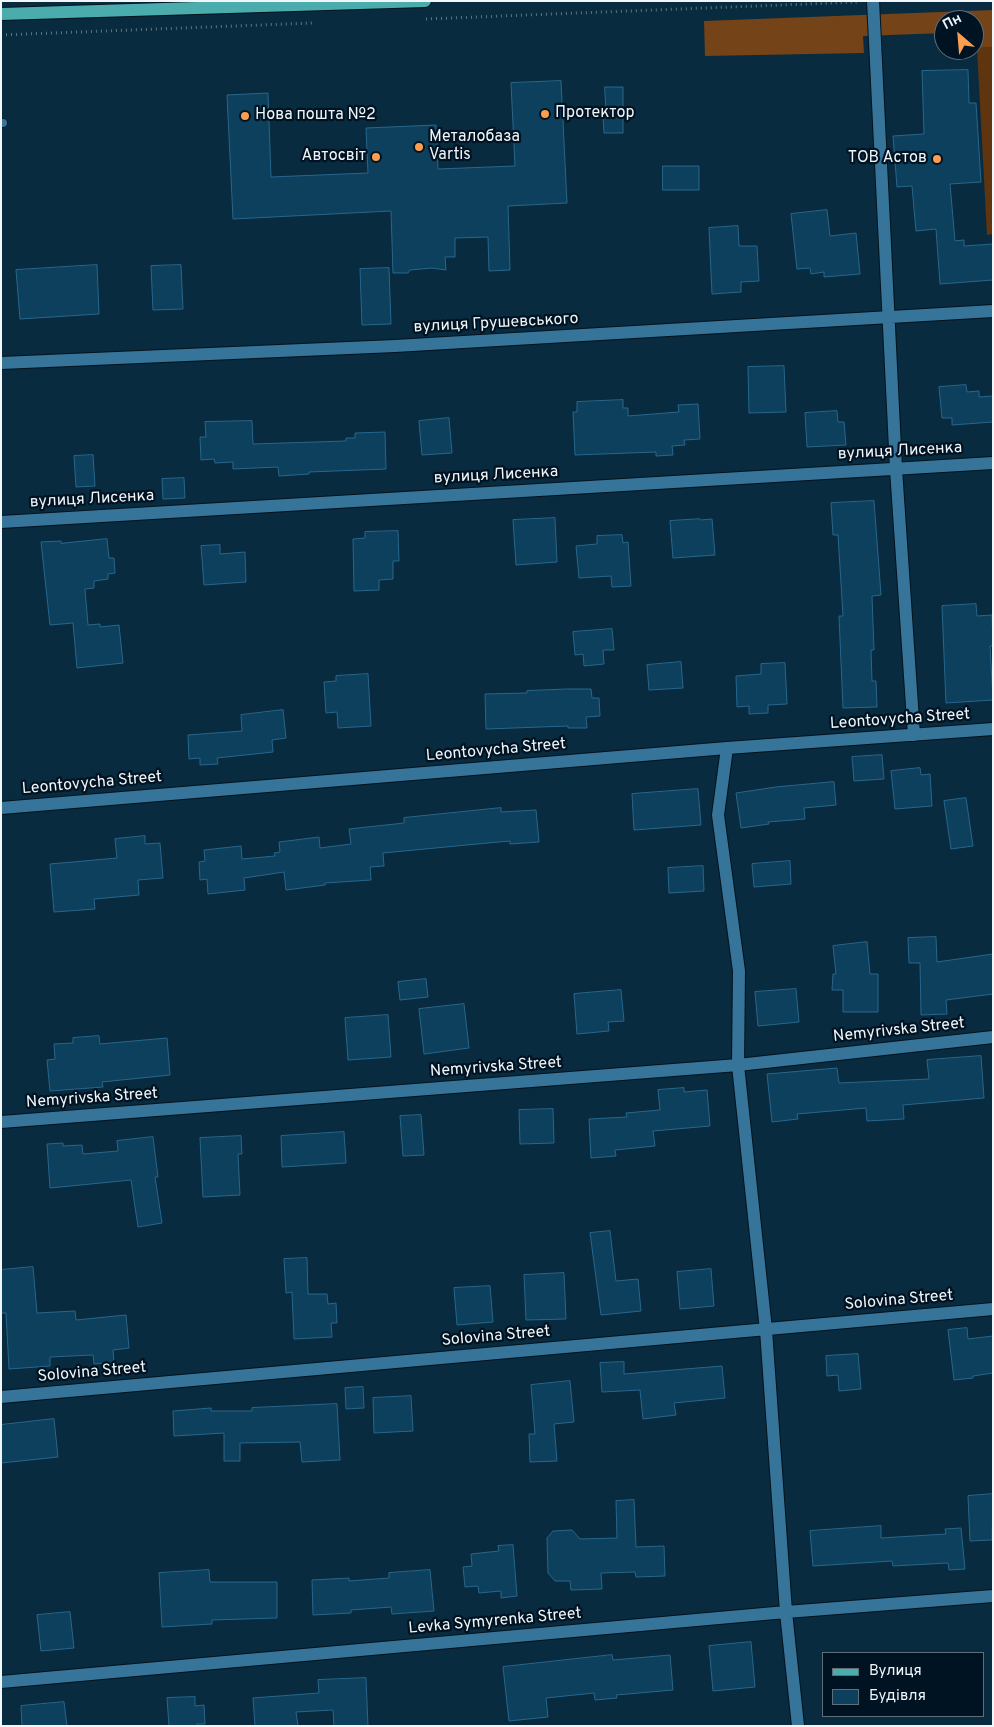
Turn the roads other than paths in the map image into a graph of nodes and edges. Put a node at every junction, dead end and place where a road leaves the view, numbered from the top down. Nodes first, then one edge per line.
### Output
1 (425, 1) edge
2 (873, 2) edge
3 (1, 14) edge
4 (993, 311) edge
5 (889, 317) junction
6 (1, 363) edge
7 (993, 463) edge
8 (896, 469) junction
9 (1, 522) edge
10 (993, 730) edge
11 (914, 736) junction
12 (727, 748) junction
13 (1, 808) edge
14 (993, 1037) edge
15 (738, 1065) junction
16 (1, 1122) edge
17 (993, 1309) edge
18 (766, 1330) junction
19 (1, 1398) edge
20 (993, 1596) edge
21 (786, 1612) junction
22 (1, 1682) edge
23 (798, 1726) edge

1 - 3 main road
2 - 5 street
4 - 5 street, вулиця Грушевського
5 - 6 street, вулиця Грушевського
5 - 8 street
7 - 8 street, вулиця Лисенка
8 - 9 street, вулиця Лисенка
8 - 11 street
10 - 11 street, Leontovycha Street
11 - 12 street, Leontovycha Street
12 - 13 street, Leontovycha Street
12 - 15 street
14 - 15 street, Nemyrivska Street
15 - 16 street, Nemyrivska Street
15 - 18 street
17 - 18 street, Solovina Street
18 - 19 street, Solovina Street
18 - 21 street
20 - 21 street, Levka Symyrenka Street
21 - 22 street, Levka Symyrenka Street
21 - 23 street

